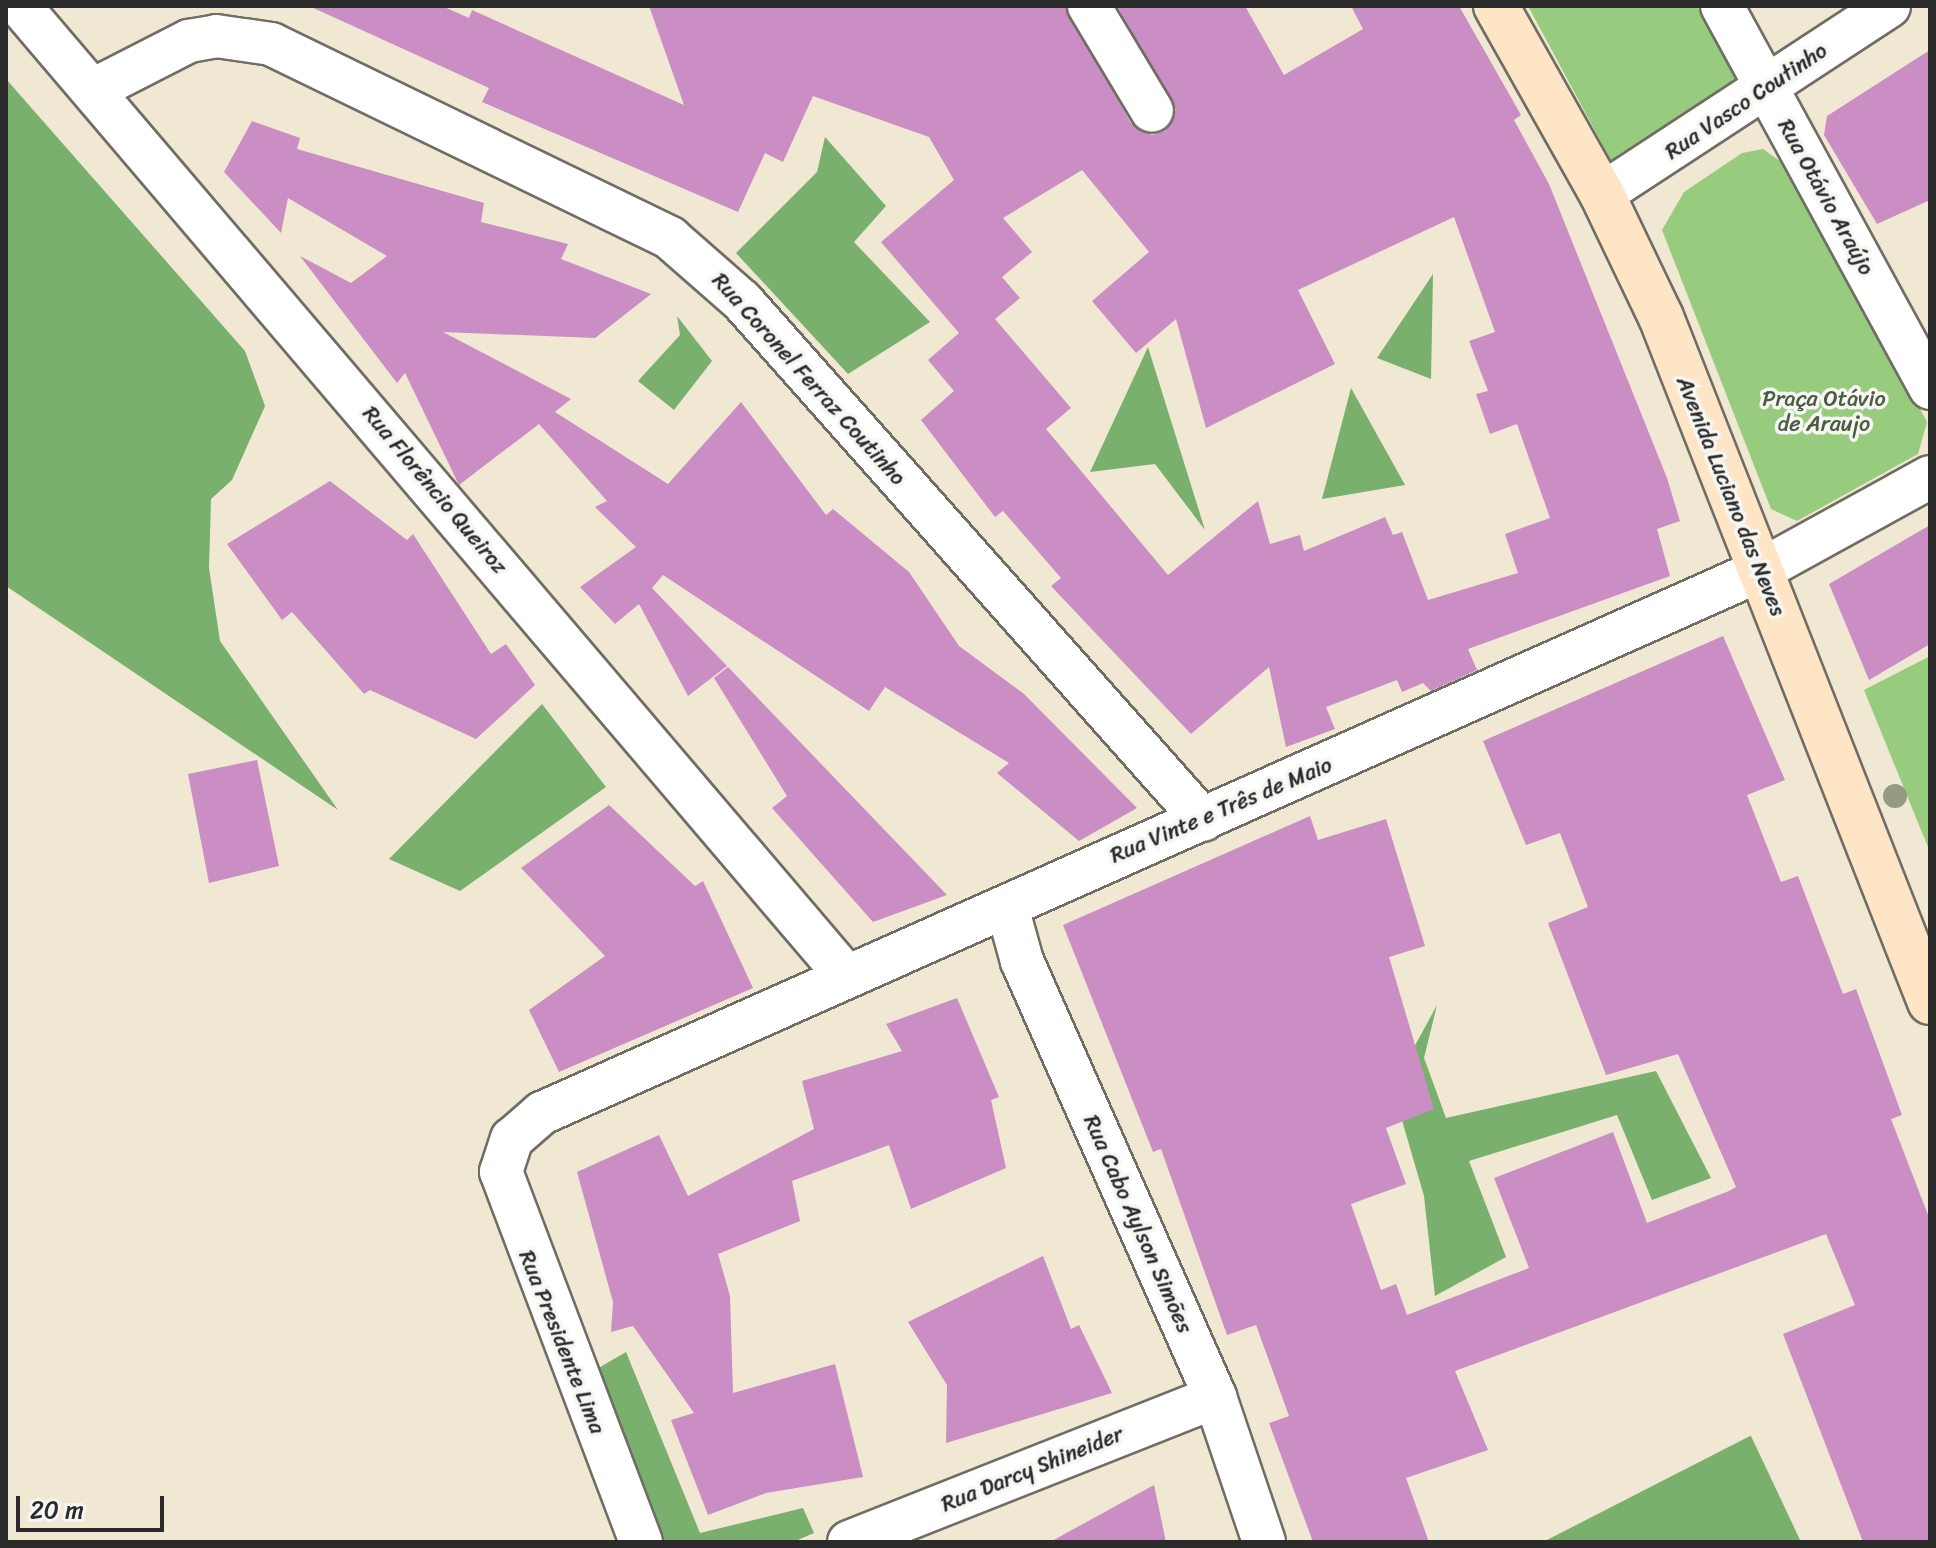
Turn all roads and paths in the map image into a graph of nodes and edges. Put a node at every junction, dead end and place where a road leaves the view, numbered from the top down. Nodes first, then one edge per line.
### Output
1 (20, 6) edge
2 (1089, 6) edge
3 (1496, 6) edge
4 (1722, 6) edge
5 (1889, 6) edge
6 (1767, 88) junction
7 (95, 89) junction
8 (1152, 111) dead end
9 (1602, 194) junction
10 (1930, 388) edge
11 (1930, 477) edge
12 (1761, 570) junction
13 (1203, 820) junction
14 (1007, 907) junction
15 (847, 977) junction
16 (1930, 1002) edge
17 (512, 1139) joint
18 (1215, 1397) junction
19 (641, 1542) edge
20 (849, 1542) edge
21 (1264, 1542) edge

1 - 7 street, Rua Florêncio Queiroz
2 - 8 street
3 - 9 main road, Avenida Luciano das Neves
4 - 6 street, Rua Otávio Araújo
5 - 6 street, Rua Vasco Coutinho
6 - 9 street, Rua Vasco Coutinho
6 - 10 street, Rua Otávio Araújo
7 - 13 street, Rua Coronel Ferraz Coutinho
7 - 15 street, Rua Florêncio Queiroz
9 - 12 main road, Avenida Luciano das Neves
11 - 12 street, Rua Vinte e Três de Maio
12 - 13 street, Rua Vinte e Três de Maio
12 - 16 main road, Avenida Luciano das Neves
13 - 14 street, Rua Vinte e Três de Maio
14 - 15 street, Rua Vinte e Três de Maio
14 - 18 street, Rua Cabo Aylson Simões
15 - 17 street, Rua Vinte e Três de Maio
17 - 19 street, Rua Presidente Lima
18 - 20 street, Rua Darcy Shineider
18 - 21 street, Rua Cabo Aylson Simões

